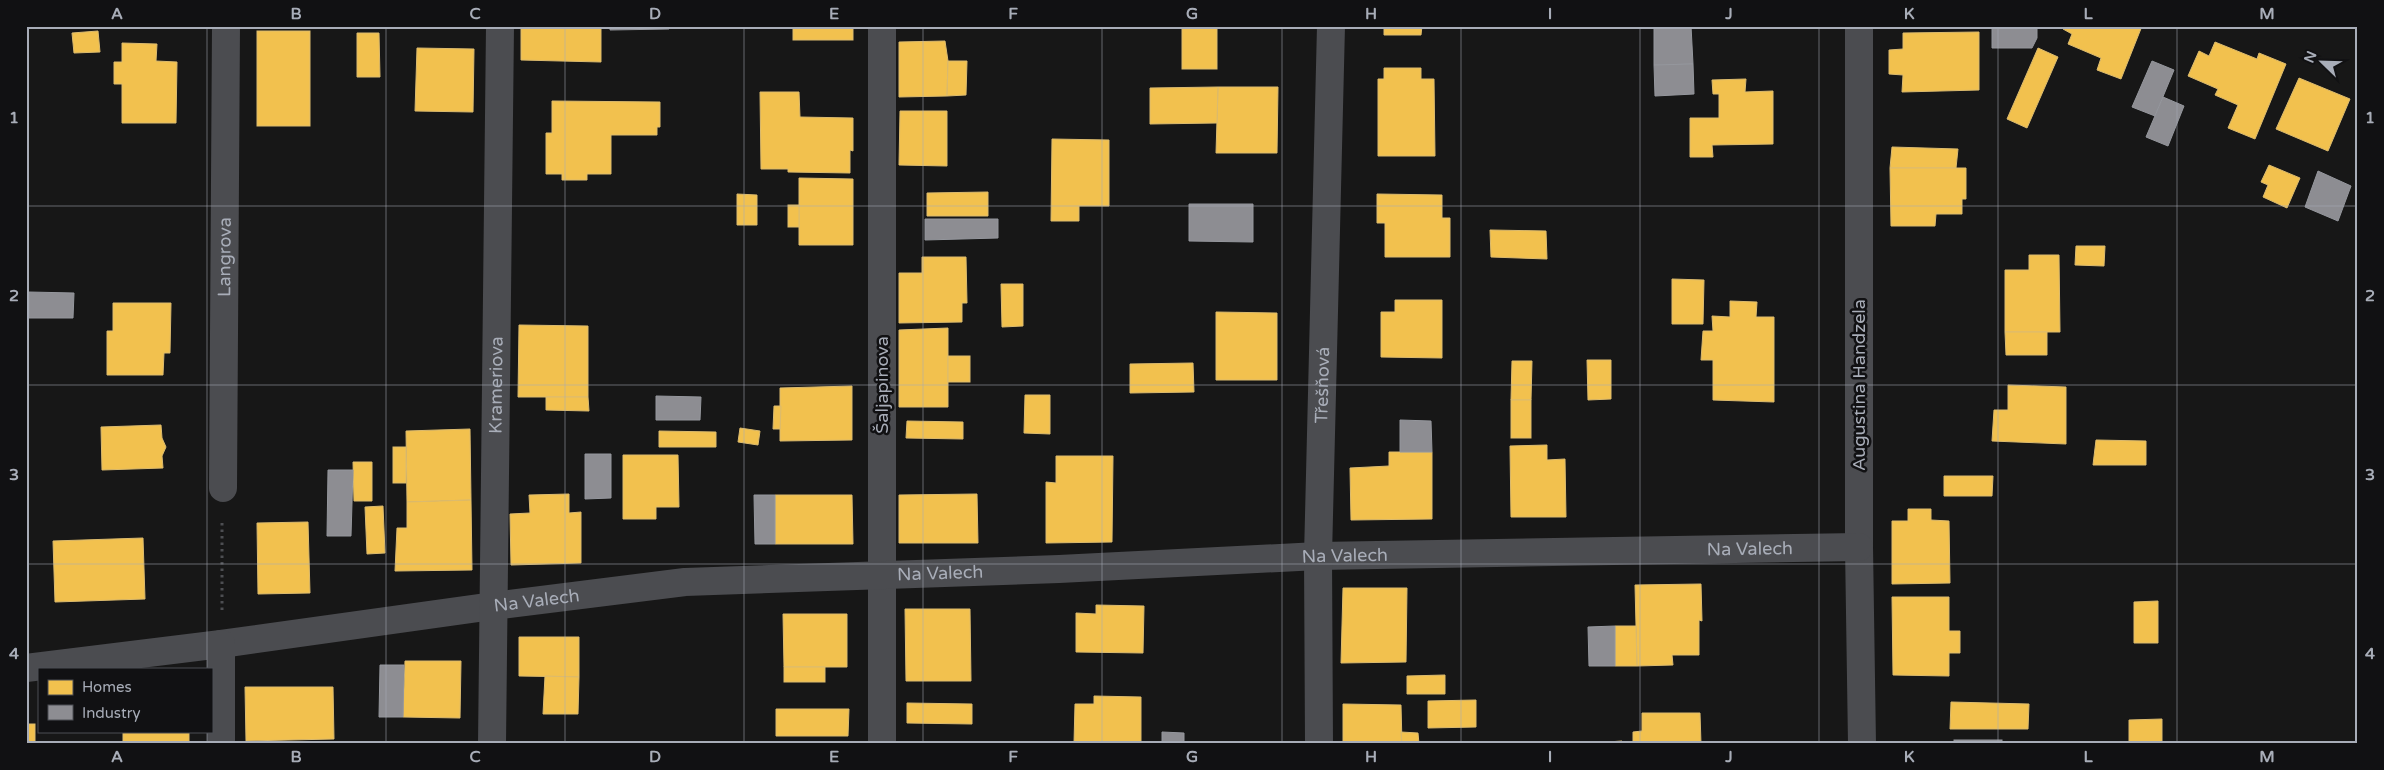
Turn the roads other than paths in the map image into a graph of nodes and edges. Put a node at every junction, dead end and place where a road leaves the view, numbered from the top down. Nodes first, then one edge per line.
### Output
1 (226, 26) edge
2 (500, 26) edge
3 (882, 26) edge
4 (1331, 26) edge
5 (1859, 26) edge
6 (223, 488) road end
7 (1859, 546) junction
8 (1318, 556) junction
9 (882, 574) junction
10 (493, 606) junction
11 (222, 644) junction
12 (26, 668) edge
13 (221, 744) edge
14 (492, 744) edge
15 (882, 744) edge
16 (1319, 744) edge
17 (1862, 744) edge

1 - 6 street, Langrova
2 - 10 street, Krameriova
3 - 9 street, Šaljapinova
4 - 8 street, Třešňová
5 - 7 street, Augustina Handzela
7 - 8 street, Na Valech
7 - 17 street, Augustina Handzela
8 - 9 street, Na Valech
8 - 16 street, Třešňová
9 - 10 street, Na Valech
9 - 15 street, Šaljapinova
10 - 11 street, Na Valech
10 - 14 street, Krameriova
11 - 12 street, Na Valech
11 - 13 street

